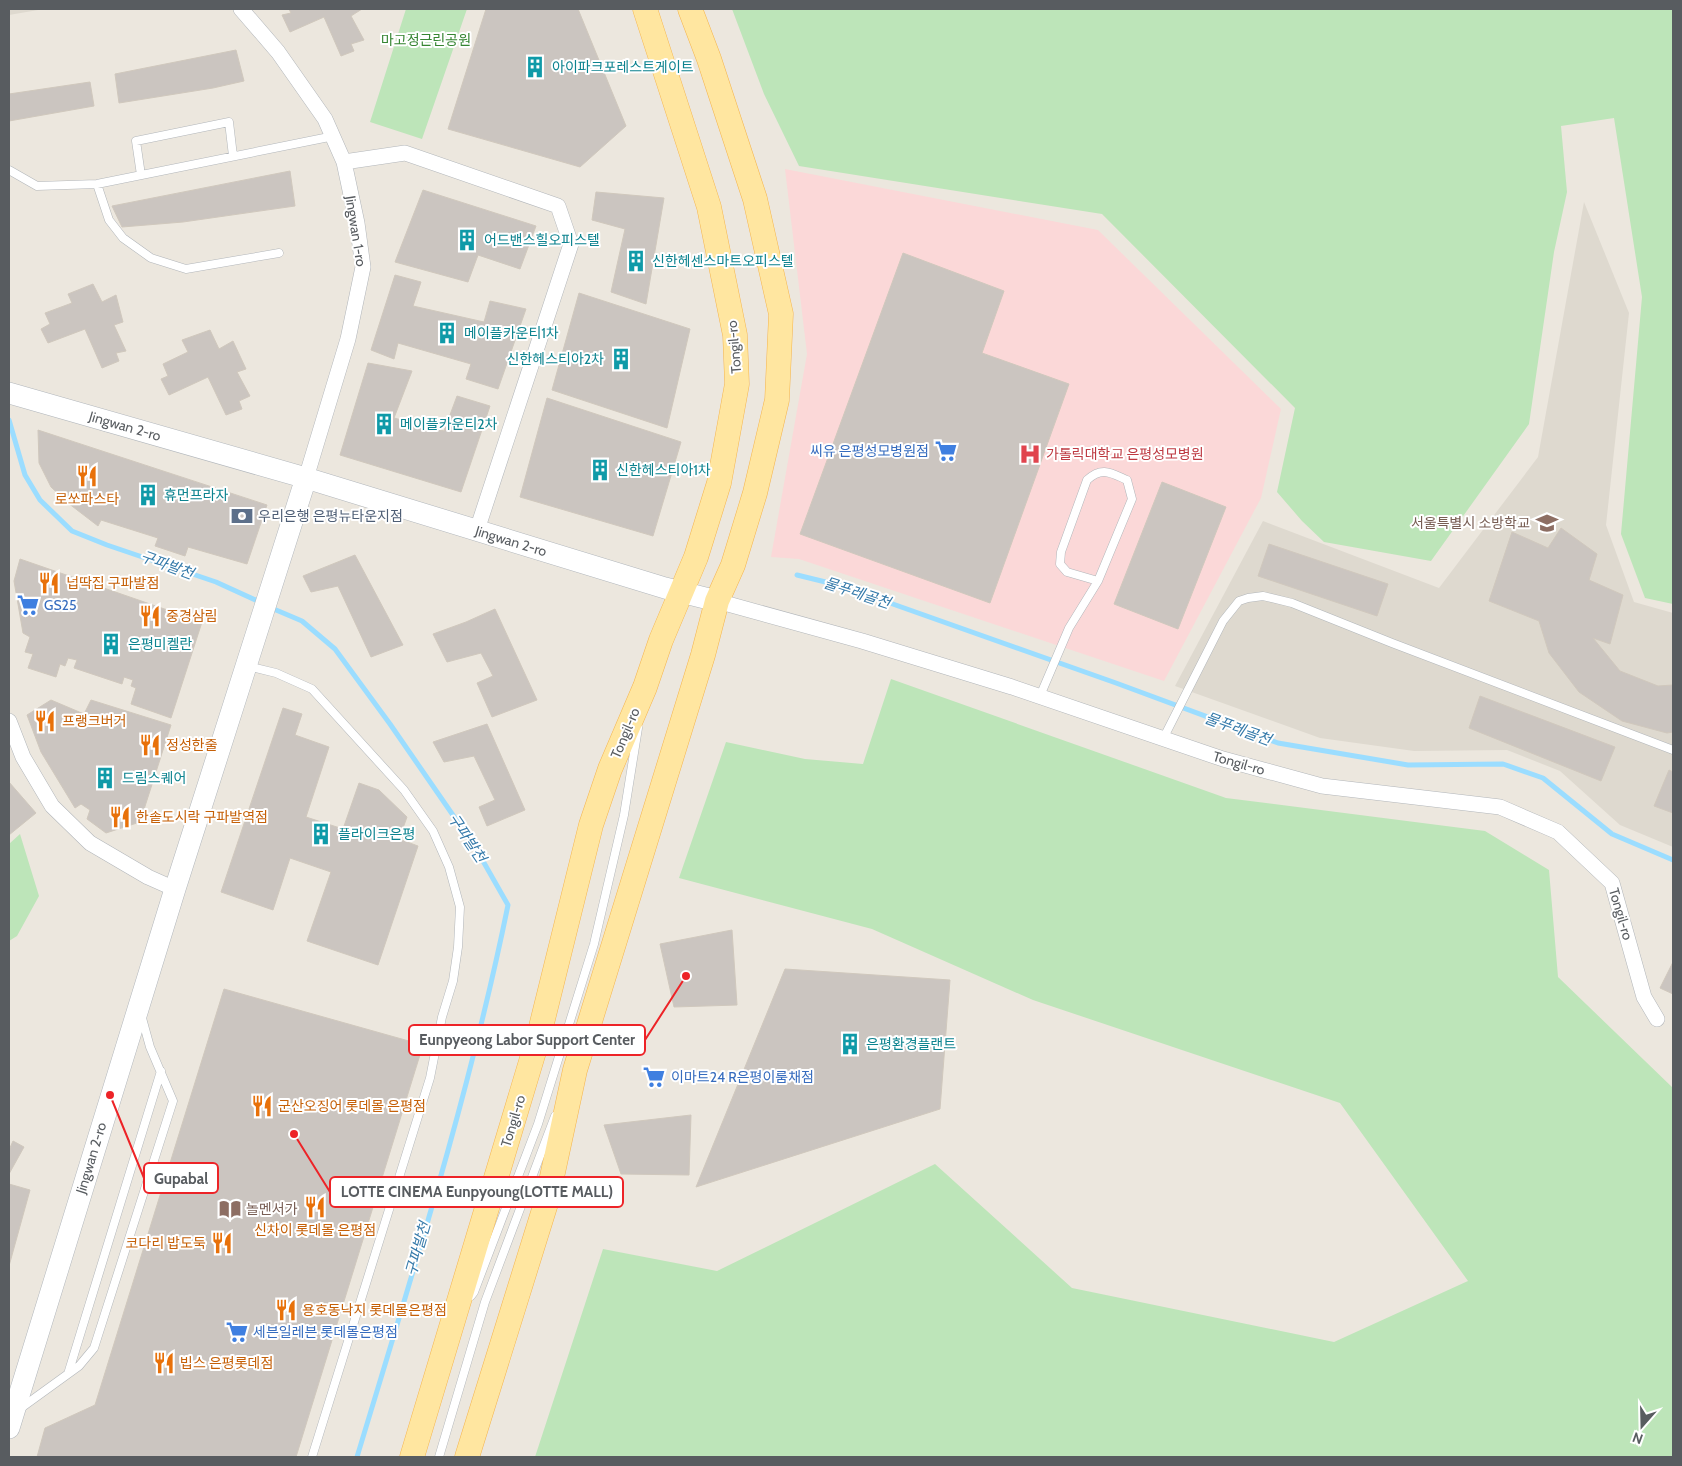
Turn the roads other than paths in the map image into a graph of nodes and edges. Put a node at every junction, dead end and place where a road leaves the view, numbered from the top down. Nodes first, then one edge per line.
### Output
1 (241, 9) edge
2 (645, 9) edge
3 (690, 9) edge
4 (334, 136) junction
5 (233, 156) junction
6 (344, 162) junction
7 (9, 170) edge
8 (141, 175) junction
9 (97, 184) junction
10 (279, 253) dead end
11 (9, 393) edge
12 (306, 478) junction
13 (477, 530) junction
14 (1098, 581) junction
15 (682, 592) junction
16 (717, 601) junction
17 (245, 665) junction
18 (645, 687) junction
19 (1043, 690) junction
20 (9, 722) edge
21 (1163, 739) junction
22 (1673, 750) edge
23 (174, 889) junction
24 (138, 1006) junction
25 (1657, 1019) dead end
26 (575, 1070) junction
27 (161, 1071) junction
28 (455, 1315) junction
29 (68, 1374) junction
30 (11, 1420) edge
31 (312, 1457) edge
32 (412, 1457) edge
33 (439, 1457) edge
34 (467, 1457) edge

1 - 4 street, Jingwan 1-ro
2 - 15 main road, Tongil-ro
3 - 16 main road
4 - 5 lane
4 - 6 street, Jingwan 1-ro
5 - 8 lane
5 - 8 lane
6 - 12 street, Jingwan 1-ro
6 - 13 street
7 - 9 lane
8 - 9 lane
9 - 10 lane
11 - 12 street, Jingwan 2-ro
12 - 13 street, Jingwan 2-ro
12 - 17 street, Jingwan 2-ro
13 - 15 street, Jingwan 2-ro
14 - 14 lane
14 - 19 lane
15 - 16 street, Jingwan 2-ro
15 - 18 main road, Tongil-ro
16 - 19 street, Tongil-ro
16 - 26 main road
17 - 23 street, Jingwan 2-ro
17 - 31 lane
18 - 28 main road, Tongil-ro
18 - 28 lane
19 - 21 street, Tongil-ro
20 - 23 street
21 - 22 lane
21 - 25 street, Tongil-ro
23 - 24 street, Jingwan 2-ro
24 - 27 lane
24 - 30 street, Jingwan 2-ro
26 - 33 lane
26 - 34 main road
27 - 29 lane
27 - 29 lane
28 - 32 main road, Tongil-ro
29 - 30 lane

